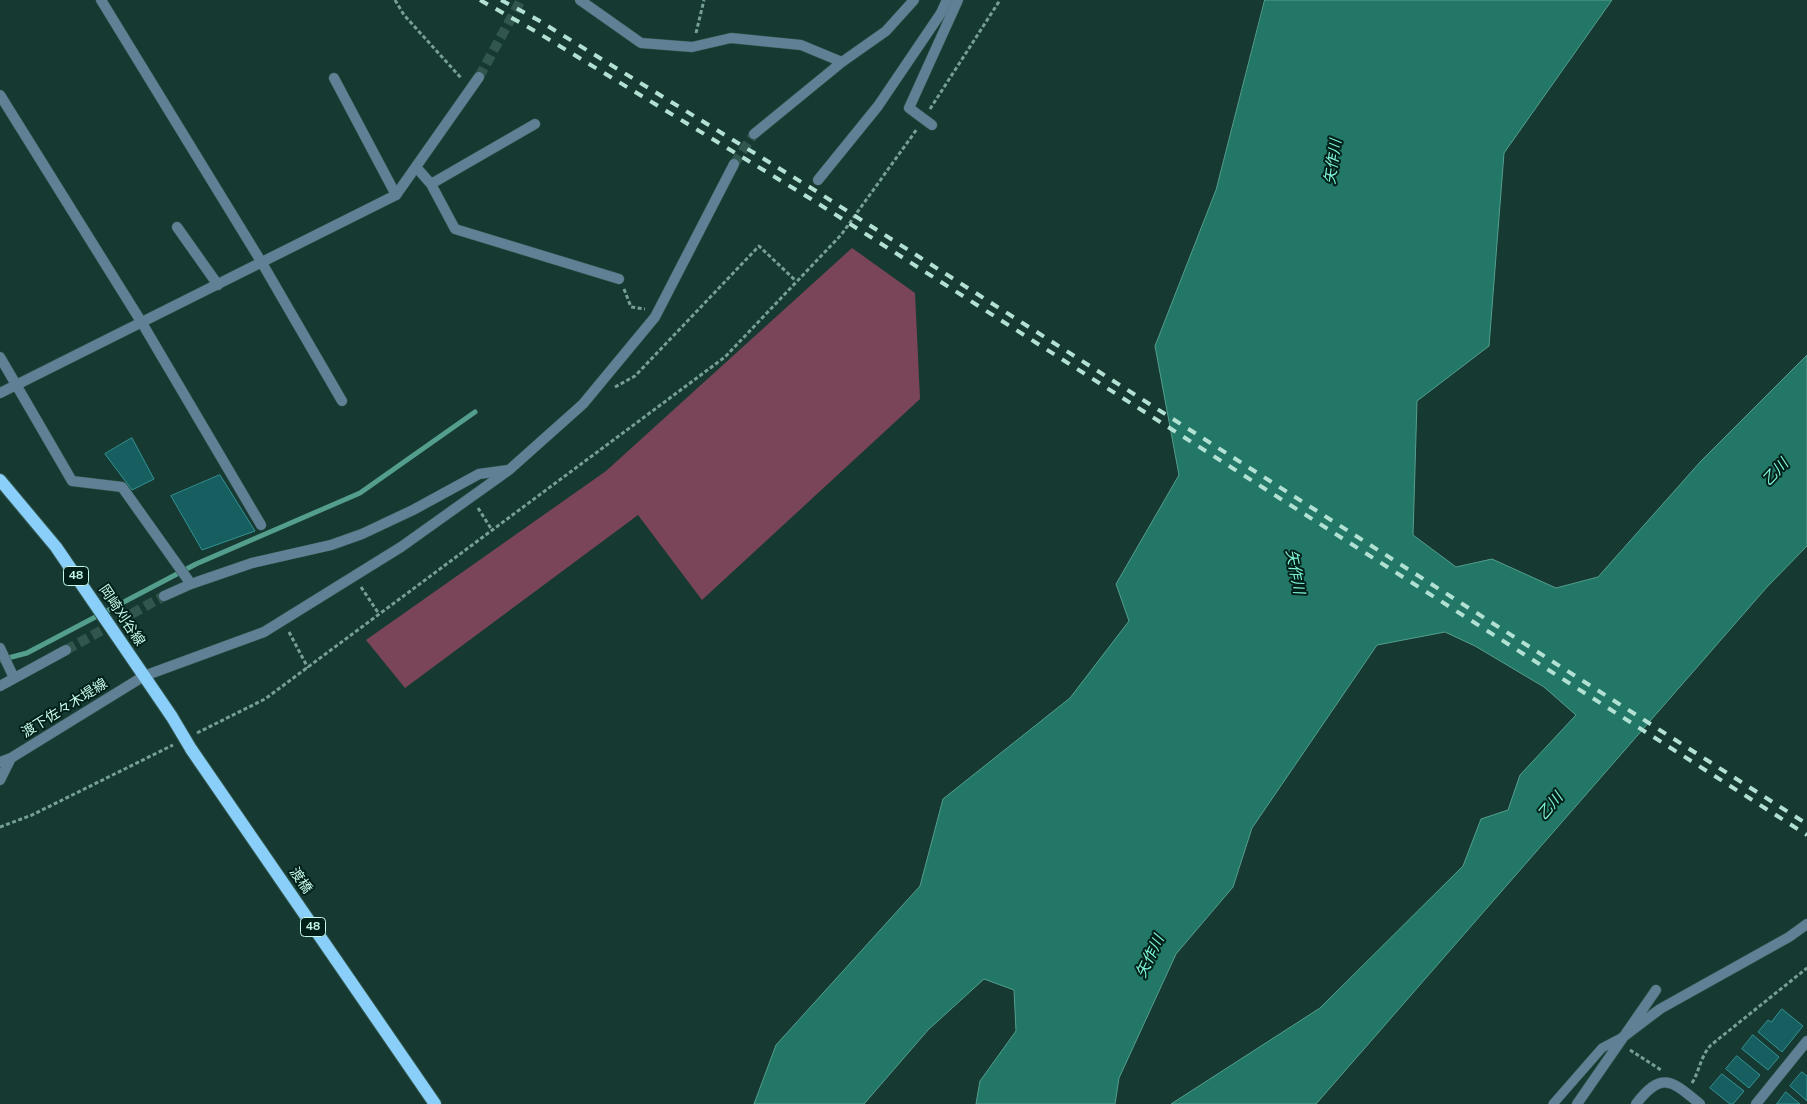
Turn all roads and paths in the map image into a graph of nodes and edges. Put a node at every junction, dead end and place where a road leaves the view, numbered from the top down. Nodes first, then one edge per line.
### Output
1 (101, 0) edge
2 (395, 0) edge
3 (580, 0) edge
4 (704, 0) edge
5 (914, 0) edge
6 (947, 0) edge
7 (958, 0) edge
8 (1000, 0) edge
9 (692, 47) junction
10 (842, 62) junction
11 (478, 77) tunnel mouth
12 (334, 78) dead end
13 (471, 89) junction
14 (0, 95) edge
15 (928, 122) junction
16 (535, 124) dead end
17 (754, 134) tunnel mouth
18 (734, 164) tunnel mouth
19 (416, 167) junction
20 (818, 180) dead end
21 (431, 184) junction
22 (396, 195) junction
23 (177, 227) dead end
24 (262, 263) junction
25 (619, 279) joint
26 (796, 281) junction
27 (218, 285) junction
28 (659, 311) junction
29 (142, 323) junction
30 (0, 357) edge
31 (17, 385) junction
32 (610, 390) dead end
33 (0, 393) edge
34 (342, 401) dead end
35 (509, 470) junction
36 (0, 480) edge
37 (471, 497) junction
38 (261, 525) dead end
39 (492, 530) junction
40 (354, 576) junction
41 (191, 584) junction
42 (164, 596) tunnel mouth
43 (380, 614) junction
44 (283, 620) junction
45 (0, 648) edge
46 (66, 650) tunnel mouth
47 (308, 668) junction
48 (144, 676) junction
49 (14, 678) junction
50 (0, 686) edge
51 (196, 734) dead end
52 (178, 742) dead end
53 (192, 749) joint
54 (11, 758) junction
55 (0, 762) edge
56 (0, 780) edge
57 (0, 828) edge
58 (1807, 924) edge
59 (1807, 968) edge
60 (1656, 990) dead end
61 (1807, 1041) edge
62 (1625, 1042) junction
63 (1653, 1065) dead end
64 (1686, 1092) junction
65 (435, 1104) edge
66 (1553, 1104) edge
67 (1577, 1104) edge
68 (1636, 1104) edge
69 (1700, 1104) edge
70 (1756, 1104) edge

1 - 24 street
2 - 13 path
3 - 9 street
4 - 9 path
5 - 10 street
6 - 20 street
7 - 15 street
8 - 15 path
9 - 10 street
10 - 17 street
11 - 13 street
12 - 22 street
13 - 19 street
14 - 29 street
15 - 26 path
16 - 21 street
18 - 28 street, 渡下佐々木堤線
19 - 21 street
19 - 22 street
21 - 25 street
22 - 24 street
23 - 27 street
24 - 27 street
24 - 34 street
25 - 28 path
26 - 32 path
26 - 39 path
27 - 29 street
28 - 35 street, 渡下佐々木堤線
29 - 31 street
29 - 38 street
30 - 31 street
31 - 33 street
31 - 41 street
35 - 37 street, 渡下佐々木堤線
35 - 41 street
36 - 48 main road, 岡崎刈谷線 / 48
37 - 39 path
37 - 40 street, 渡下佐々木堤線
39 - 43 path
40 - 43 path
40 - 44 street, 渡下佐々木堤線
41 - 42 street
43 - 47 path
44 - 47 path
44 - 48 street, 渡下佐々木堤線
45 - 49 street
46 - 49 street
47 - 51 path
48 - 53 main road, 岡崎刈谷線 / 48, bridge
48 - 54 street, 渡下佐々木堤線
49 - 50 street
52 - 57 path
53 - 65 main road, 渡橋 / 48
54 - 55 street, 渡下佐々木堤線
54 - 56 street
58 - 62 street
59 - 64 path
60 - 62 street
61 - 70 street
62 - 63 path
62 - 66 lane
62 - 67 street
64 - 68 street
64 - 69 street

